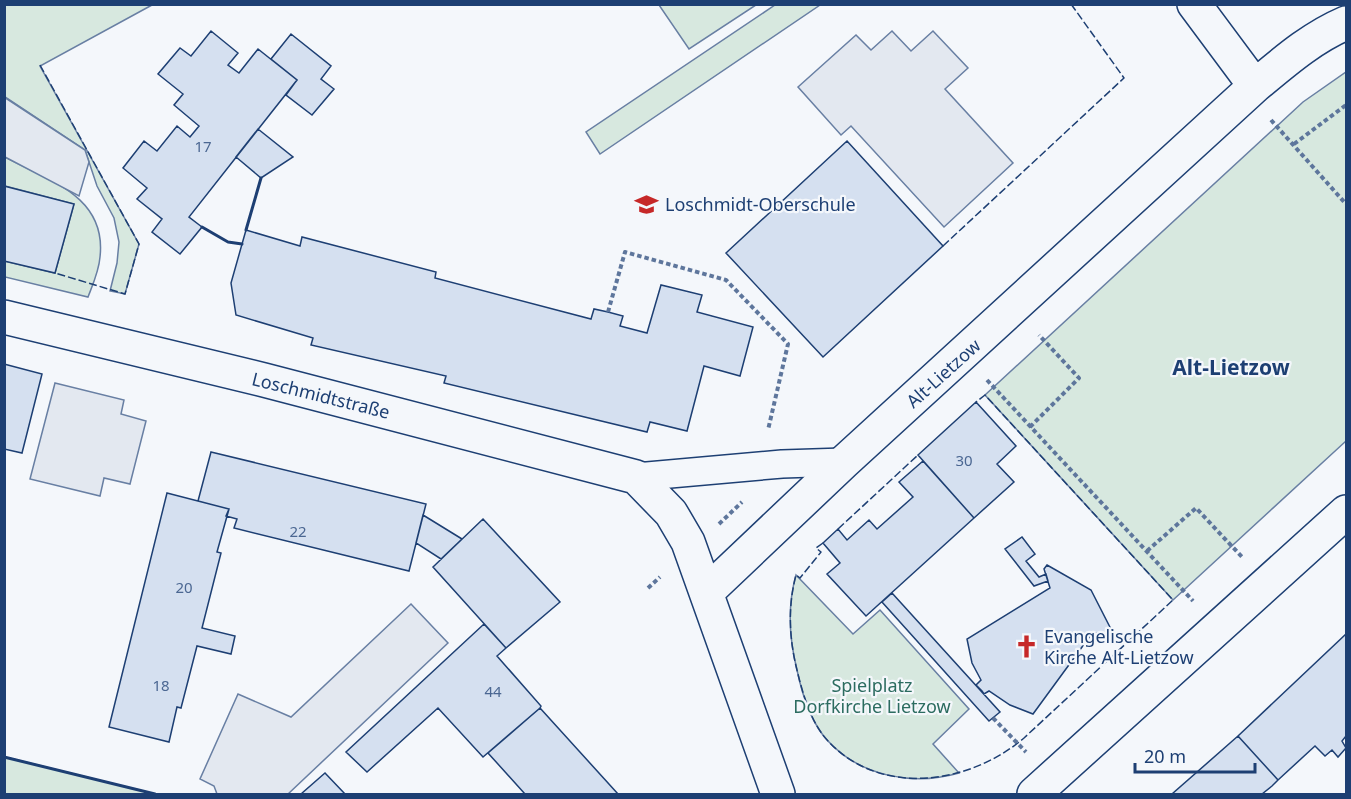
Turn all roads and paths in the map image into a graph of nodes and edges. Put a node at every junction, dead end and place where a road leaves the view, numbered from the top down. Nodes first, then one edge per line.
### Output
1 (1194, 4) edge
2 (1347, 23) edge
3 (1255, 86) junction
4 (1347, 105) edge
5 (1269, 118) dead end
6 (1294, 144) junction
7 (1347, 204) edge
8 (608, 312) dead end
9 (4, 317) edge
10 (1035, 332) dead end
11 (985, 378) dead end
12 (1030, 427) junction
13 (768, 430) dead end
14 (844, 462) junction
15 (636, 477) junction
16 (1347, 512) edge
17 (1147, 551) junction
18 (1244, 560) dead end
19 (707, 592) junction
20 (1195, 603) dead end
21 (993, 718) dead end
22 (1028, 754) dead end
23 (778, 795) edge
24 (1034, 795) edge

1 - 3 street
2 - 3 street, Alt-Lietzow
3 - 14 street, Alt-Lietzow
4 - 6 path
5 - 6 path
6 - 7 path
8 - 13 path
9 - 15 street, Loschmidtstraße
10 - 12 path
11 - 12 path
12 - 17 path
14 - 15 street, Loschmidtstraße
14 - 19 street, Alt-Lietzow
15 - 19 street
16 - 24 street
17 - 18 path
17 - 20 path
19 - 23 street
21 - 22 path

